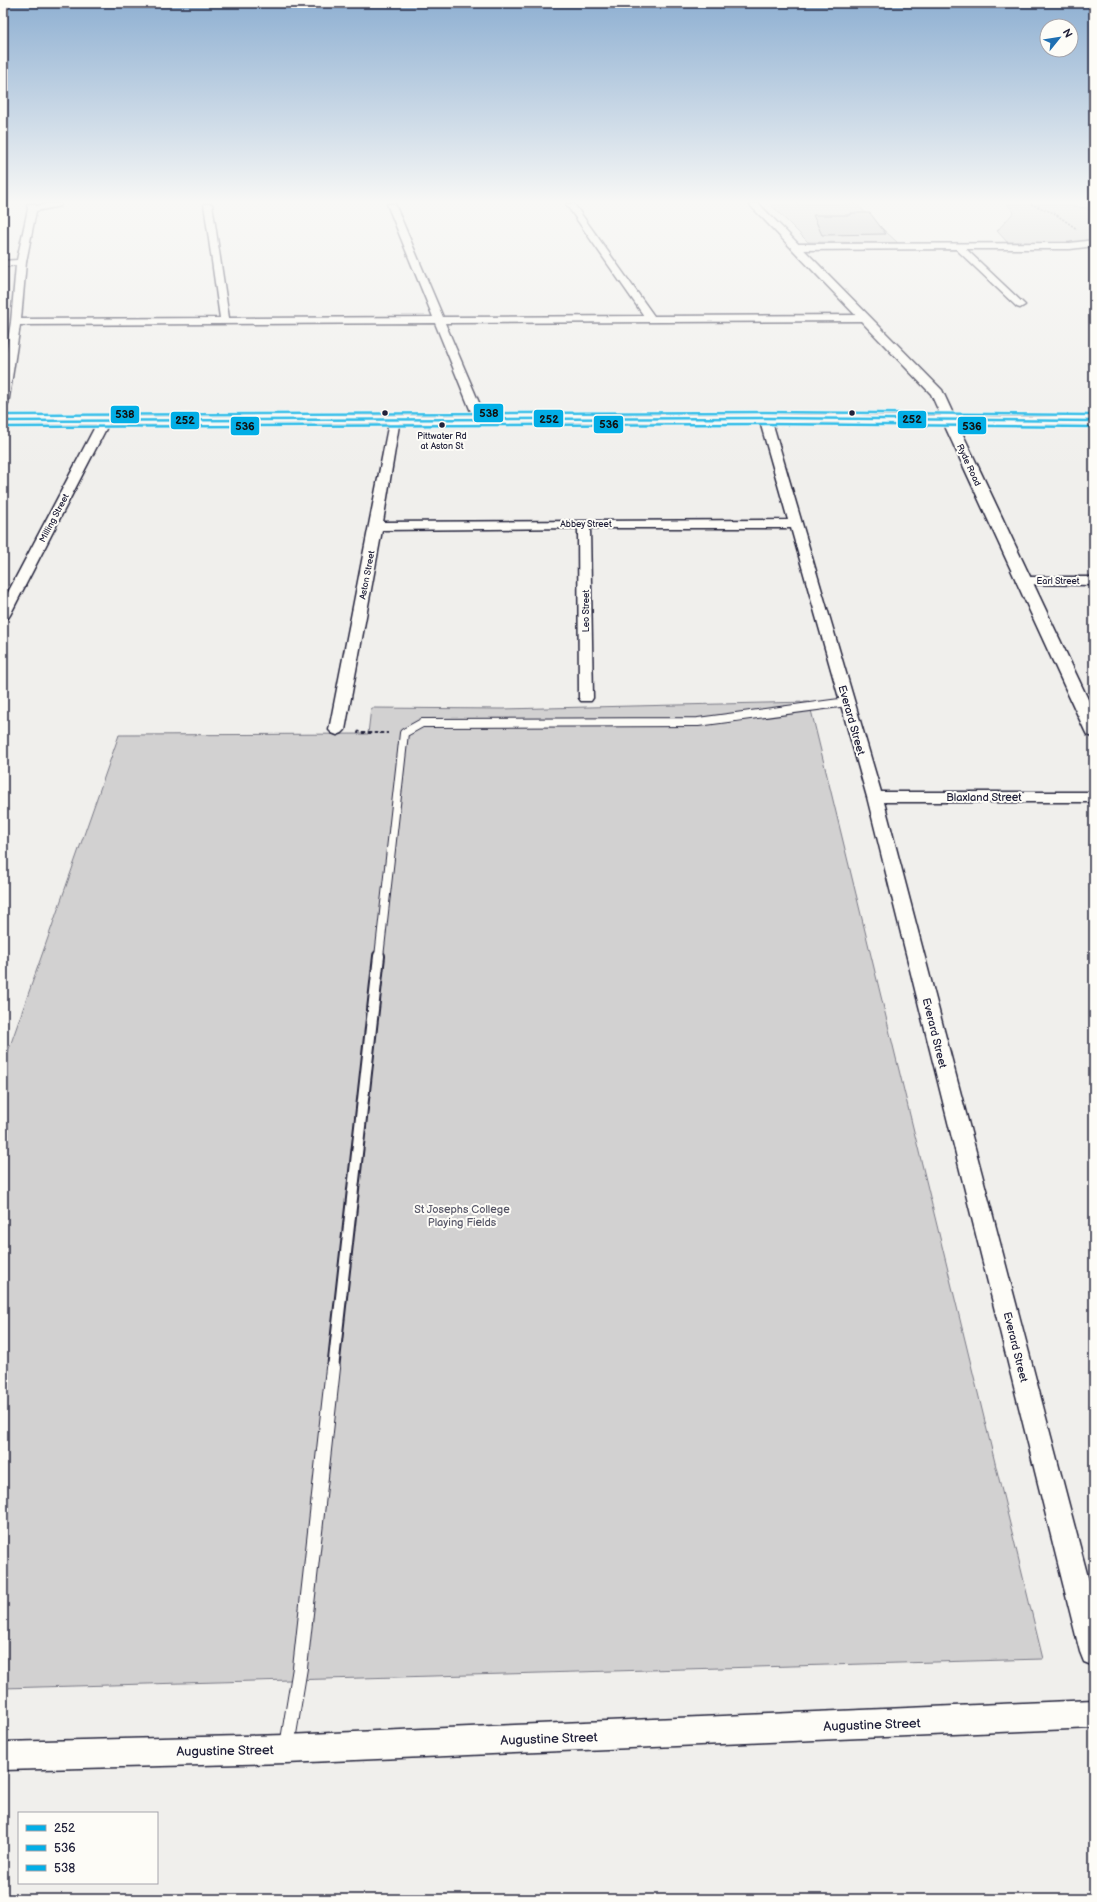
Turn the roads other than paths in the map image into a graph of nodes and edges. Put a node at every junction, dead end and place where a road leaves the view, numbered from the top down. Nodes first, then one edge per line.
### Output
1 (18, 293) edge
2 (221, 293) edge
3 (428, 293) edge
4 (633, 293) edge
5 (840, 293) edge
6 (1007, 293) edge
7 (1020, 305) dead end
8 (865, 318) junction
9 (651, 319) junction
10 (225, 321) junction
11 (440, 321) junction
12 (16, 322) junction
13 (3, 404) edge
14 (765, 418) junction
15 (394, 419) junction
16 (480, 419) junction
17 (951, 420) junction
18 (3, 421) edge
19 (104, 421) junction
20 (1094, 421) edge
21 (584, 524) junction
22 (796, 524) junction
23 (376, 526) junction
24 (1022, 581) junction
25 (1094, 581) edge
26 (3, 615) edge
27 (586, 698) dead end
28 (847, 702) junction
29 (337, 730) dead end
30 (1094, 731) edge
31 (875, 797) junction
32 (1094, 797) edge
33 (1094, 1652) edge
34 (1094, 1714) edge
35 (286, 1749) junction
36 (3, 1756) edge

1 - 12 street
2 - 10 street
3 - 11 street
4 - 9 street
5 - 8 main road, Ryde Road
6 - 7 street
8 - 9 street
8 - 17 main road, Ryde Road
9 - 11 street
10 - 11 street
10 - 12 street
11 - 16 street
12 - 13 street
14 - 16 main road
14 - 17 main road
14 - 22 street, Everard Street
15 - 16 main road
15 - 19 main road
15 - 23 street, Aston Street
17 - 20 main road
17 - 24 main road, Ryde Road
18 - 19 main road
19 - 26 street, Milling Street
21 - 22 street, Abbey Street
21 - 23 street, Abbey Street
21 - 27 street, Leo Street
22 - 28 street, Everard Street
23 - 29 street, Aston Street
24 - 25 street, Earl Street
24 - 30 main road, Ryde Road
28 - 31 street, Everard Street
28 - 35 lane
31 - 32 street, Blaxland Street
31 - 33 street, Everard Street
34 - 35 street, Augustine Street
35 - 36 street, Augustine Street

